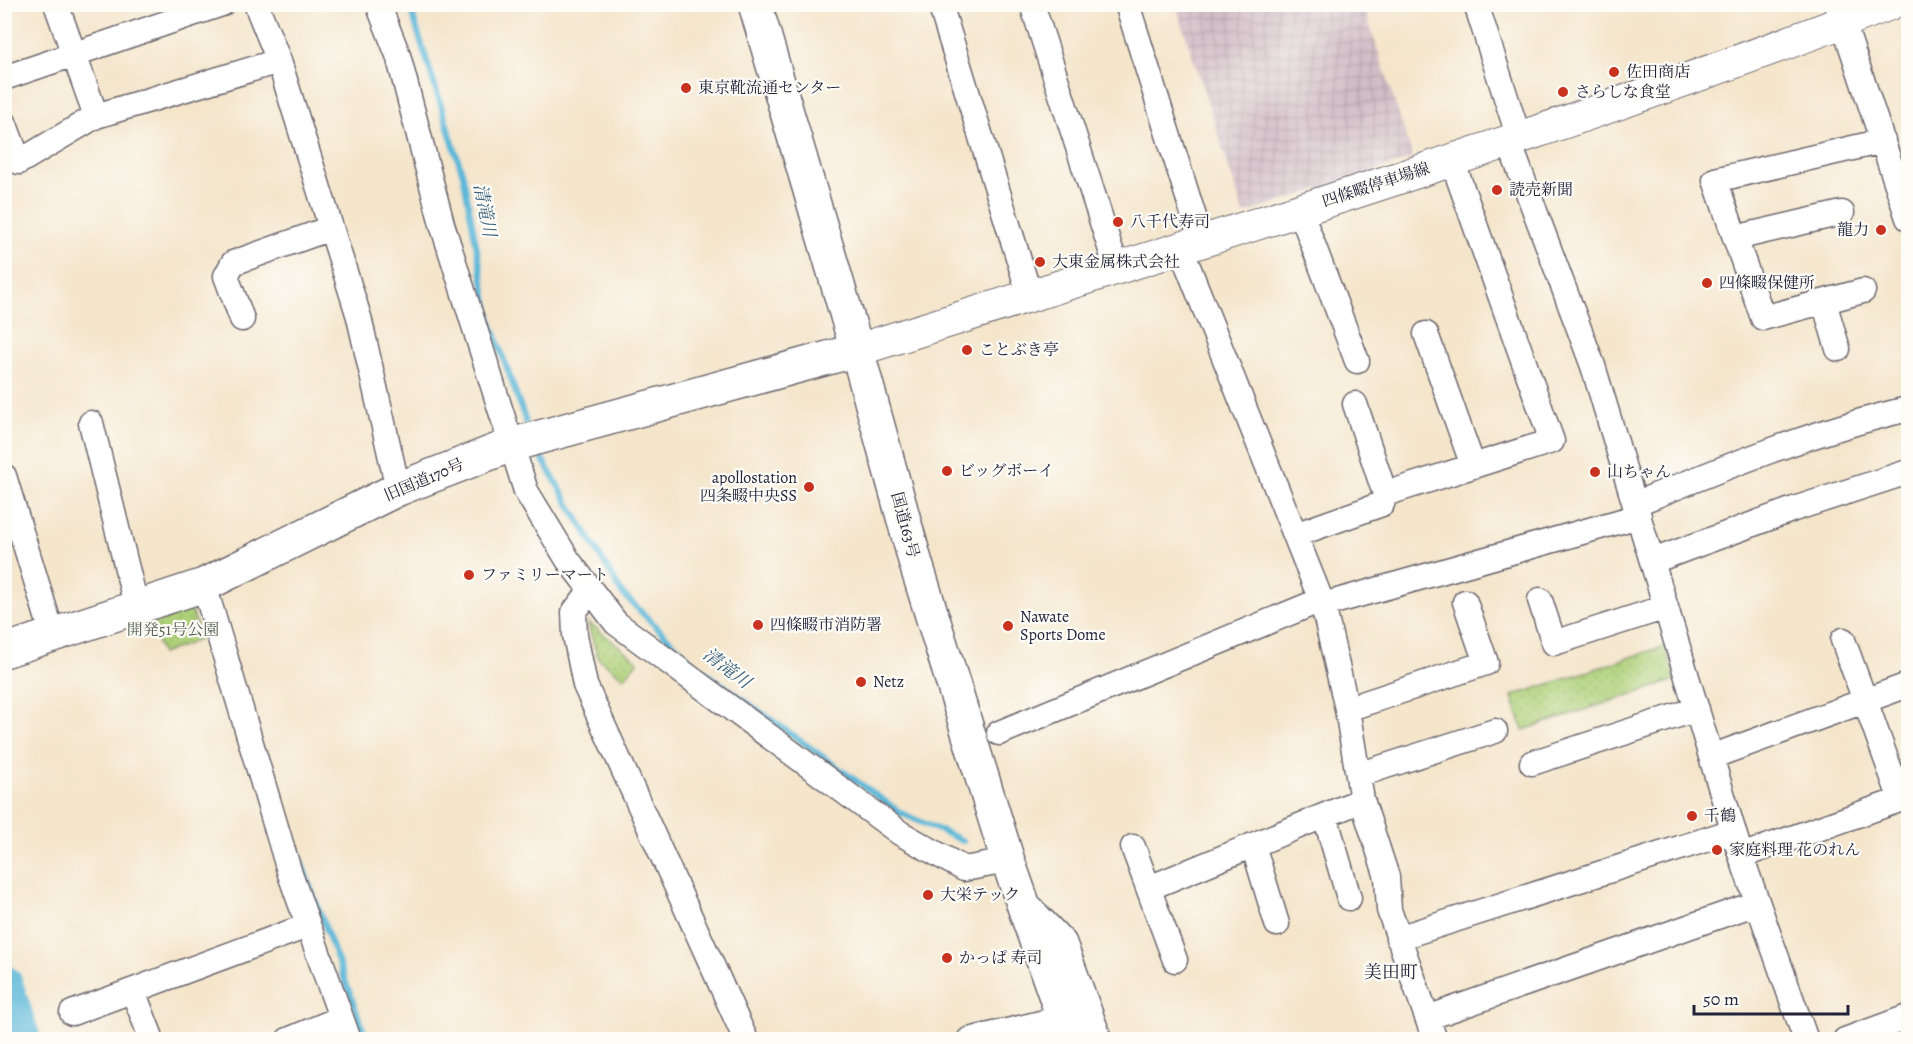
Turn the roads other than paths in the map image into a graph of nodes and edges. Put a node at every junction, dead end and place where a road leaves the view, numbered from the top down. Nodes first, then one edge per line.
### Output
1 (56, 4) edge
2 (222, 4) edge
3 (256, 4) edge
4 (378, 4) edge
5 (735, 4) edge
6 (755, 4) edge
7 (940, 4) edge
8 (1032, 4) edge
9 (1127, 4) edge
10 (1476, 4) edge
11 (1890, 4) edge
12 (1840, 14) edge
13 (75, 54) junction
14 (279, 61) junction
15 (4, 78) edge
16 (96, 116) junction
17 (4, 122) edge
18 (1514, 140) junction
19 (1883, 141) junction
20 (1452, 160) junction
21 (1300, 210) junction
22 (1842, 213) dead end
23 (1908, 218) edge
24 (331, 228) junction
25 (1735, 238) junction
26 (1192, 245) junction
27 (1117, 268) junction
28 (1863, 291) dead end
29 (1030, 296) junction
30 (1824, 302) junction
31 (242, 319) dead end
32 (1426, 334) dead end
33 (1838, 349) dead end
34 (848, 353) junction
35 (1357, 362) dead end
36 (1355, 404) dead end
37 (1908, 409) edge
38 (91, 423) dead end
39 (511, 445) junction
40 (1473, 466) junction
41 (1908, 472) edge
42 (4, 476) edge
43 (398, 489) junction
44 (1385, 494) junction
45 (9, 505) edge
46 (1637, 510) junction
47 (1295, 535) junction
48 (1653, 561) junction
49 (204, 585) junction
50 (591, 590) junction
51 (1540, 600) dead end
52 (1465, 602) dead end
53 (1322, 603) junction
54 (1666, 607) junction
55 (137, 609) junction
56 (53, 636) junction
57 (1843, 640) dead end
58 (4, 651) edge
59 (1908, 685) edge
60 (1864, 700) junction
61 (1697, 708) junction
62 (1347, 709) junction
63 (1495, 732) dead end
64 (999, 733) dead end
65 (1711, 757) junction
66 (1532, 763) dead end
67 (1358, 775) junction
68 (1905, 798) edge
69 (1362, 800) junction
70 (1324, 816) junction
71 (1733, 831) junction
72 (1253, 845) junction
73 (1133, 847) dead end
74 (1741, 856) junction
75 (999, 863) junction
76 (1149, 888) junction
77 (1349, 898) dead end
78 (1022, 900) junction
79 (1757, 903) junction
80 (1276, 924) dead end
81 (307, 926) junction
82 (1398, 938) junction
83 (1175, 960) dead end
84 (133, 991) junction
85 (72, 1013) dead end
86 (1908, 1017) edge
87 (345, 1029) edge
88 (1431, 1029) edge
89 (1056, 1034) edge
90 (152, 1040) edge
91 (288, 1040) edge
92 (746, 1040) edge
93 (969, 1040) edge
94 (1100, 1040) edge
95 (1806, 1040) edge
96 (1845, 1040) edge

1 - 13 street
2 - 13 street
3 - 14 street
4 - 39 street
5 - 34 highway, 国道163号
6 - 34 highway, 国道163号
7 - 29 street
8 - 27 street
9 - 26 street
10 - 18 street
11 - 12 main road, 四條畷停車場線
12 - 18 main road, 四條畷停車場線
12 - 19 street
13 - 15 street
13 - 16 street
14 - 16 street
14 - 24 street
16 - 17 street
18 - 20 main road, 四條畷停車場線
18 - 46 street
19 - 23 street
19 - 25 street
20 - 21 main road, 四條畷停車場線
20 - 40 street
21 - 26 main road, 四條畷停車場線
21 - 35 street
22 - 25 street
24 - 31 street
24 - 43 street
25 - 30 street
26 - 27 main road, 四條畷停車場線
26 - 47 street
27 - 29 main road, 四條畷停車場線
28 - 30 street
29 - 34 main road, 四條畷停車場線
30 - 33 street
32 - 40 street
34 - 39 highway, 旧国道170号
34 - 75 highway, 国道163号
36 - 44 street
37 - 46 street
38 - 55 street
39 - 43 highway, 旧国道170号
39 - 50 street
40 - 44 street
41 - 48 street
42 - 45 street
43 - 49 highway, 旧国道170号
44 - 47 street
45 - 56 street
46 - 48 street
46 - 53 street
47 - 53 street
48 - 54 street
49 - 55 highway, 旧国道170号
49 - 81 street
50 - 75 street
50 - 92 street
51 - 54 street
52 - 62 street
53 - 62 street
53 - 64 street
54 - 61 street
55 - 56 highway, 旧国道170号
56 - 58 highway, 旧国道170号
57 - 60 street
59 - 60 street
60 - 65 street
60 - 68 street
61 - 65 street
61 - 66 street
62 - 67 street
63 - 67 street
65 - 71 street
67 - 69 street
68 - 74 street
69 - 70 street
69 - 82 street
70 - 72 street
70 - 77 street
71 - 74 street
71 - 82 street
72 - 76 street
72 - 80 street
73 - 76 street
74 - 79 street
75 - 78 highway, 国道163号
75 - 89 highway, 国道163号
76 - 83 street
78 - 89 highway, 国道163号
78 - 94 street
79 - 88 street
79 - 95 street
81 - 84 street
81 - 87 street
82 - 88 street
84 - 85 street
84 - 90 street
86 - 96 street
87 - 91 street
89 - 93 street

